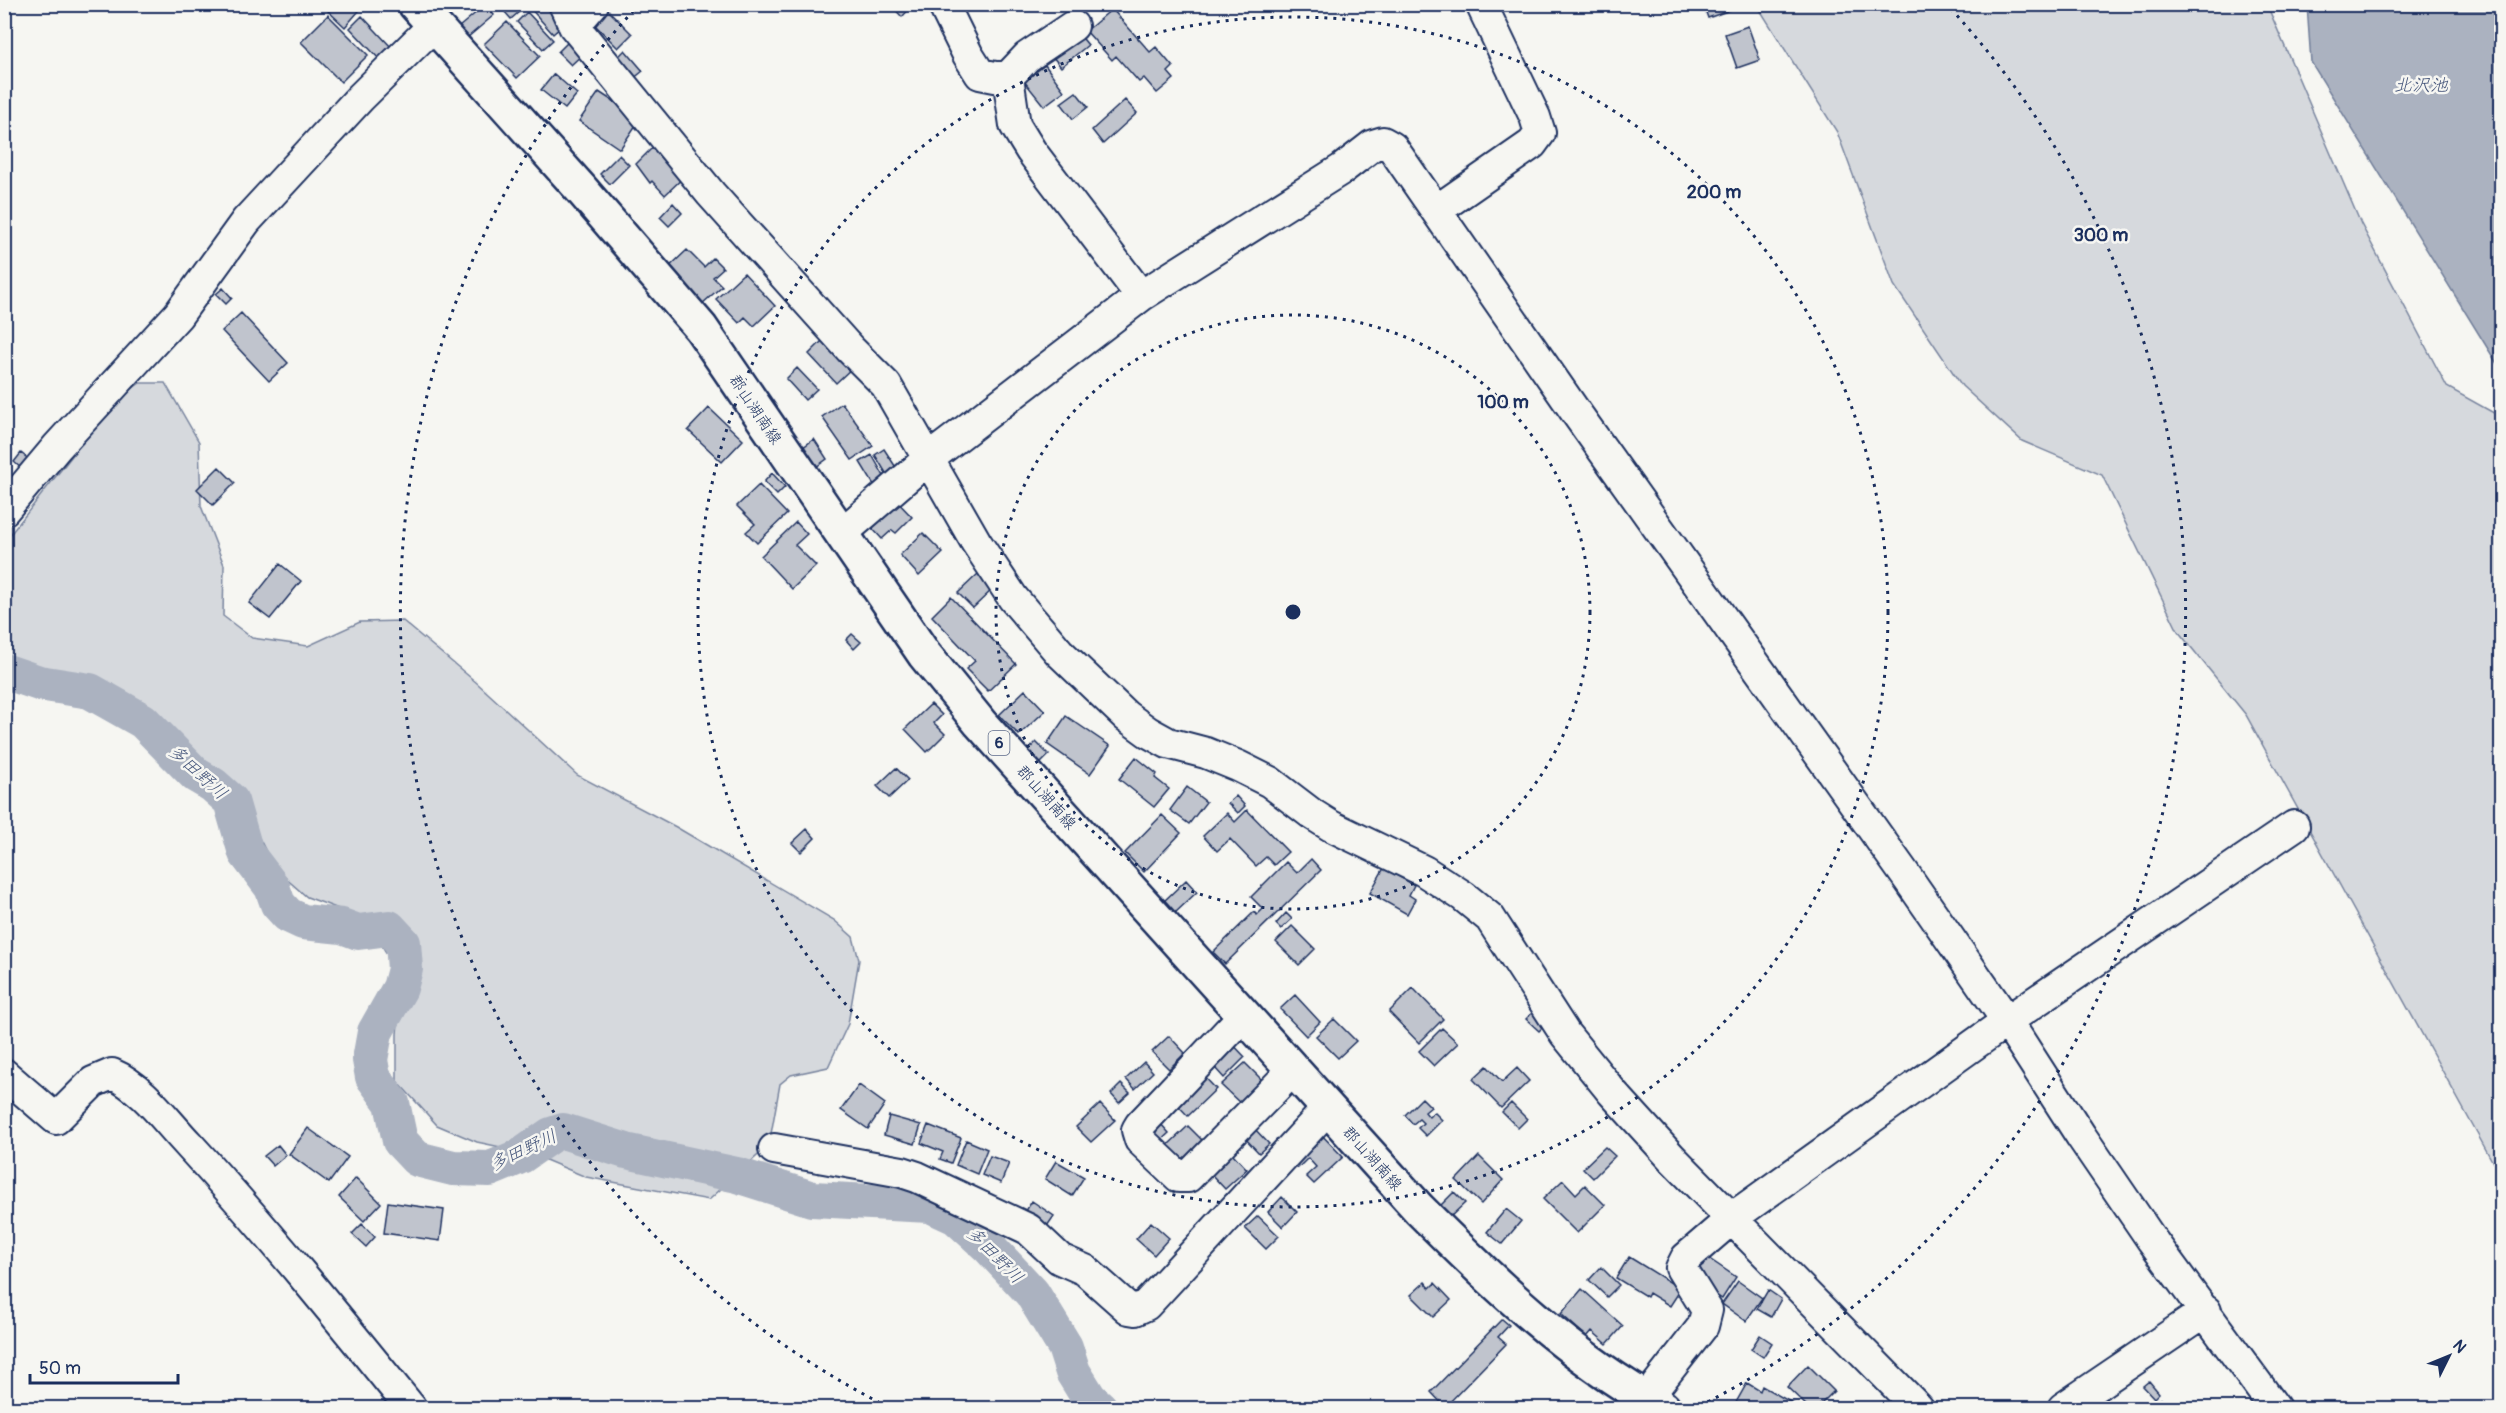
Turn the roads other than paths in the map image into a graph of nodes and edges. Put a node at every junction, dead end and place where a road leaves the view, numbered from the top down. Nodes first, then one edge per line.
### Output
1 (944, 4) edge
2 (1480, 4) edge
3 (577, 12) edge
4 (425, 15) edge
5 (1072, 26) dead end
6 (1008, 77) junction
7 (1437, 210) junction
8 (1141, 296) junction
9 (927, 460) junction
10 (4, 510) edge
11 (841, 534) junction
12 (2294, 825) dead end
13 (1244, 1015) junction
14 (2007, 1021) junction
15 (1293, 1070) junction
16 (4, 1074) edge
17 (1328, 1108) junction
18 (774, 1149) dead end
19 (1732, 1218) junction
20 (2206, 1311) junction
21 (1655, 1404) edge
22 (411, 1408) edge
23 (1918, 1408) edge
24 (2064, 1408) edge
25 (2275, 1408) edge

1 - 6 street
2 - 7 street
3 - 9 street
4 - 10 street
4 - 11 main road, 郡山湖南線 / 6
5 - 6 street
6 - 8 street
7 - 8 street
7 - 14 street
8 - 9 street
9 - 11 street
9 - 19 street
11 - 13 main road, 郡山湖南線 / 6
12 - 14 street
13 - 15 main road, 郡山湖南線 / 6
13 - 15 street
14 - 19 street
14 - 20 street
15 - 17 main road, 郡山湖南線 / 6
16 - 22 street
17 - 18 street
17 - 21 main road, 郡山湖南線 / 6
19 - 21 street
19 - 23 street
20 - 24 street
20 - 25 street

